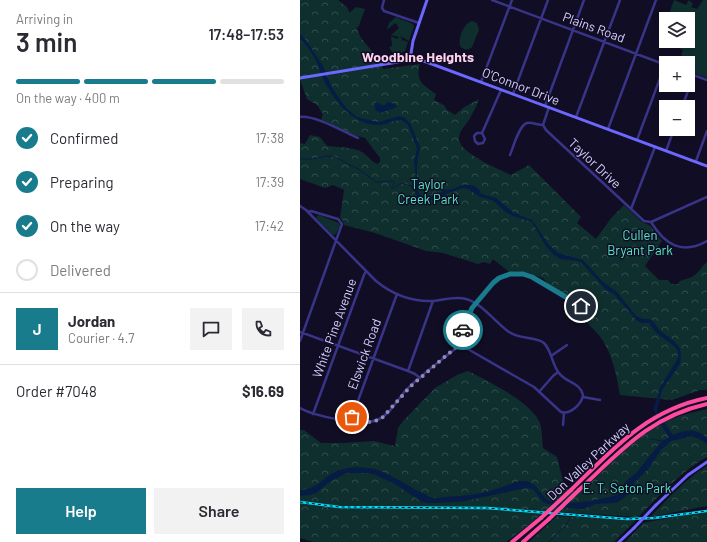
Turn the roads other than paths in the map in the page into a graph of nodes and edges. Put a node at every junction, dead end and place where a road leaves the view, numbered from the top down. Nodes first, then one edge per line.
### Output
1 (384, 0) edge
2 (427, 0) edge
3 (492, 0) edge
4 (512, 0) edge
5 (548, 0) edge
6 (584, 0) edge
7 (620, 0) edge
8 (656, 0) edge
9 (510, 7) junction
10 (541, 18) junction
11 (419, 23) junction
12 (573, 30) junction
13 (604, 42) junction
14 (636, 53) junction
15 (410, 60) junction
16 (659, 62) edge
17 (695, 75) edge
18 (300, 78) edge
19 (707, 80) edge
20 (482, 82) junction
21 (659, 83) edge
22 (501, 90) junction
23 (513, 94) junction
24 (545, 106) junction
25 (550, 108) junction
26 (300, 117) edge
27 (576, 117) junction
28 (543, 126) junction
29 (608, 129) junction
30 (707, 131) edge
31 (482, 133) junction
32 (671, 136) edge
33 (358, 138) dead end
34 (637, 140) junction
35 (655, 147) junction
36 (666, 151) junction
37 (510, 155) dead end
38 (696, 161) junction
39 (707, 166) edge
40 (707, 197) edge
41 (301, 207) edge
42 (631, 209) junction
43 (308, 212) junction
44 (651, 222) junction
45 (336, 241) junction
46 (707, 241) edge
47 (366, 271) junction
48 (397, 294) junction
49 (432, 301) junction
50 (476, 304) junction
51 (581, 306) dead end
52 (302, 332) edge
53 (300, 341) edge
54 (567, 345) dead end
55 (338, 346) junction
56 (460, 346) junction
57 (551, 356) junction
58 (373, 358) junction
59 (408, 371) junction
60 (558, 372) junction
61 (420, 378) junction
62 (539, 392) junction
63 (583, 397) junction
64 (707, 398) edge
65 (600, 400) dead end
66 (707, 404) edge
67 (300, 408) edge
68 (564, 413) junction
69 (313, 414) junction
70 (351, 420) junction
71 (563, 425) dead end
72 (707, 462) edge
73 (512, 542) edge
74 (523, 542) edge
75 (619, 542) edge

1 - 11 street
2 - 11 main road
3 - 9 street, Plains Road
4 - 9 street
5 - 10 street
6 - 12 street
7 - 13 street
8 - 14 street
9 - 10 street, Plains Road
9 - 20 street
10 - 12 street, Plains Road
10 - 23 street
11 - 15 main road
12 - 13 street, Plains Road
12 - 24 street
13 - 14 street, Plains Road
13 - 27 street
14 - 16 street, Plains Road
14 - 29 street
15 - 18 main road, O'Connor Drive
15 - 20 main road, O'Connor Drive
17 - 19 street
20 - 22 main road, O'Connor Drive
21 - 34 street
22 - 23 main road, O'Connor Drive
22 - 31 street
23 - 24 main road, O'Connor Drive
24 - 25 main road, O'Connor Drive
25 - 27 main road, O'Connor Drive
25 - 28 street
26 - 33 street
27 - 29 main road, O'Connor Drive
28 - 37 street
28 - 42 street, Taylor Drive
29 - 34 main road, O'Connor Drive
30 - 38 street
31 - 31 street
32 - 36 street
34 - 35 main road, O'Connor Drive
35 - 36 main road, O'Connor Drive
35 - 42 street
36 - 38 main road, O'Connor Drive
38 - 39 main road, O'Connor Drive
40 - 44 street
41 - 43 street
42 - 44 street, Taylor Drive
43 - 45 street
43 - 45 street
44 - 46 street
45 - 47 street
45 - 52 street
47 - 48 street
47 - 55 street, White Pine Avenue
48 - 49 street
48 - 58 street, Elswick Road
49 - 50 street
49 - 59 street
50 - 51 street
50 - 56 street
50 - 57 street
52 - 53 street
52 - 55 street
54 - 57 street
55 - 58 street
55 - 69 street, White Pine Avenue
56 - 61 street
56 - 62 street
57 - 60 street
58 - 59 street
58 - 70 street, Elswick Road
59 - 61 street
60 - 62 street
60 - 63 street
61 - 70 street
62 - 68 street
63 - 65 street
63 - 68 street
64 - 73 highway, Don Valley Parkway, bridge
66 - 74 highway, Don Valley Parkway, bridge
67 - 69 street
68 - 71 street
69 - 70 street
72 - 75 main road, bridge

